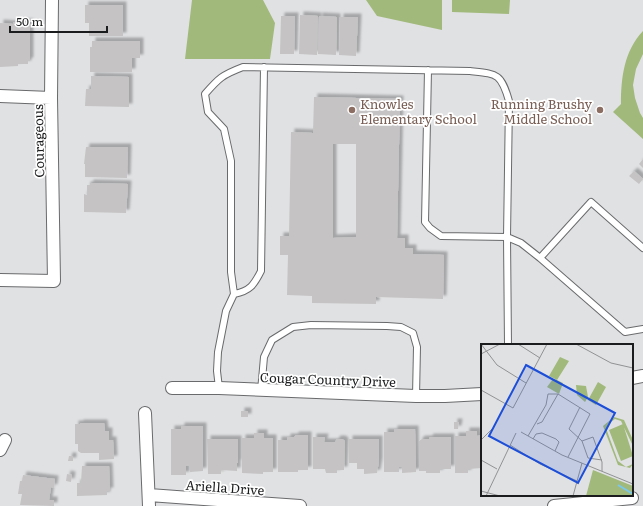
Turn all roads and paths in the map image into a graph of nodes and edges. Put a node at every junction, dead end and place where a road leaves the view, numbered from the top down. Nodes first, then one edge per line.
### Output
1 (52, 0) edge
2 (264, 66) junction
3 (428, 70) junction
4 (0, 96) edge
5 (51, 98) junction
6 (507, 237) junction
7 (643, 248) edge
8 (540, 258) junction
9 (0, 280) edge
10 (234, 294) junction
11 (643, 329) edge
12 (508, 344) edge
13 (643, 376) edge
14 (633, 378) edge
15 (172, 388) dead end
16 (219, 388) junction
17 (261, 390) junction
18 (481, 394) edge
19 (416, 396) junction
20 (145, 413) dead end
21 (632, 500) edge
22 (149, 501) edge
23 (300, 506) edge
24 (554, 506) edge

1 - 5 street, Courageous
2 - 3 lane
2 - 10 lane
2 - 10 lane
3 - 6 lane
3 - 6 lane
4 - 5 street
5 - 9 street, Courageous
6 - 8 lane
6 - 12 lane
7 - 8 lane
8 - 11 lane
10 - 16 lane
13 - 14 street
15 - 16 street, Cougar Country Drive
16 - 17 street, Cougar Country Drive
17 - 19 street, Cougar Country Drive
17 - 19 lane
18 - 19 street, Cougar Country Drive
20 - 22 street
21 - 24 street
22 - 23 street, Ariella Drive

